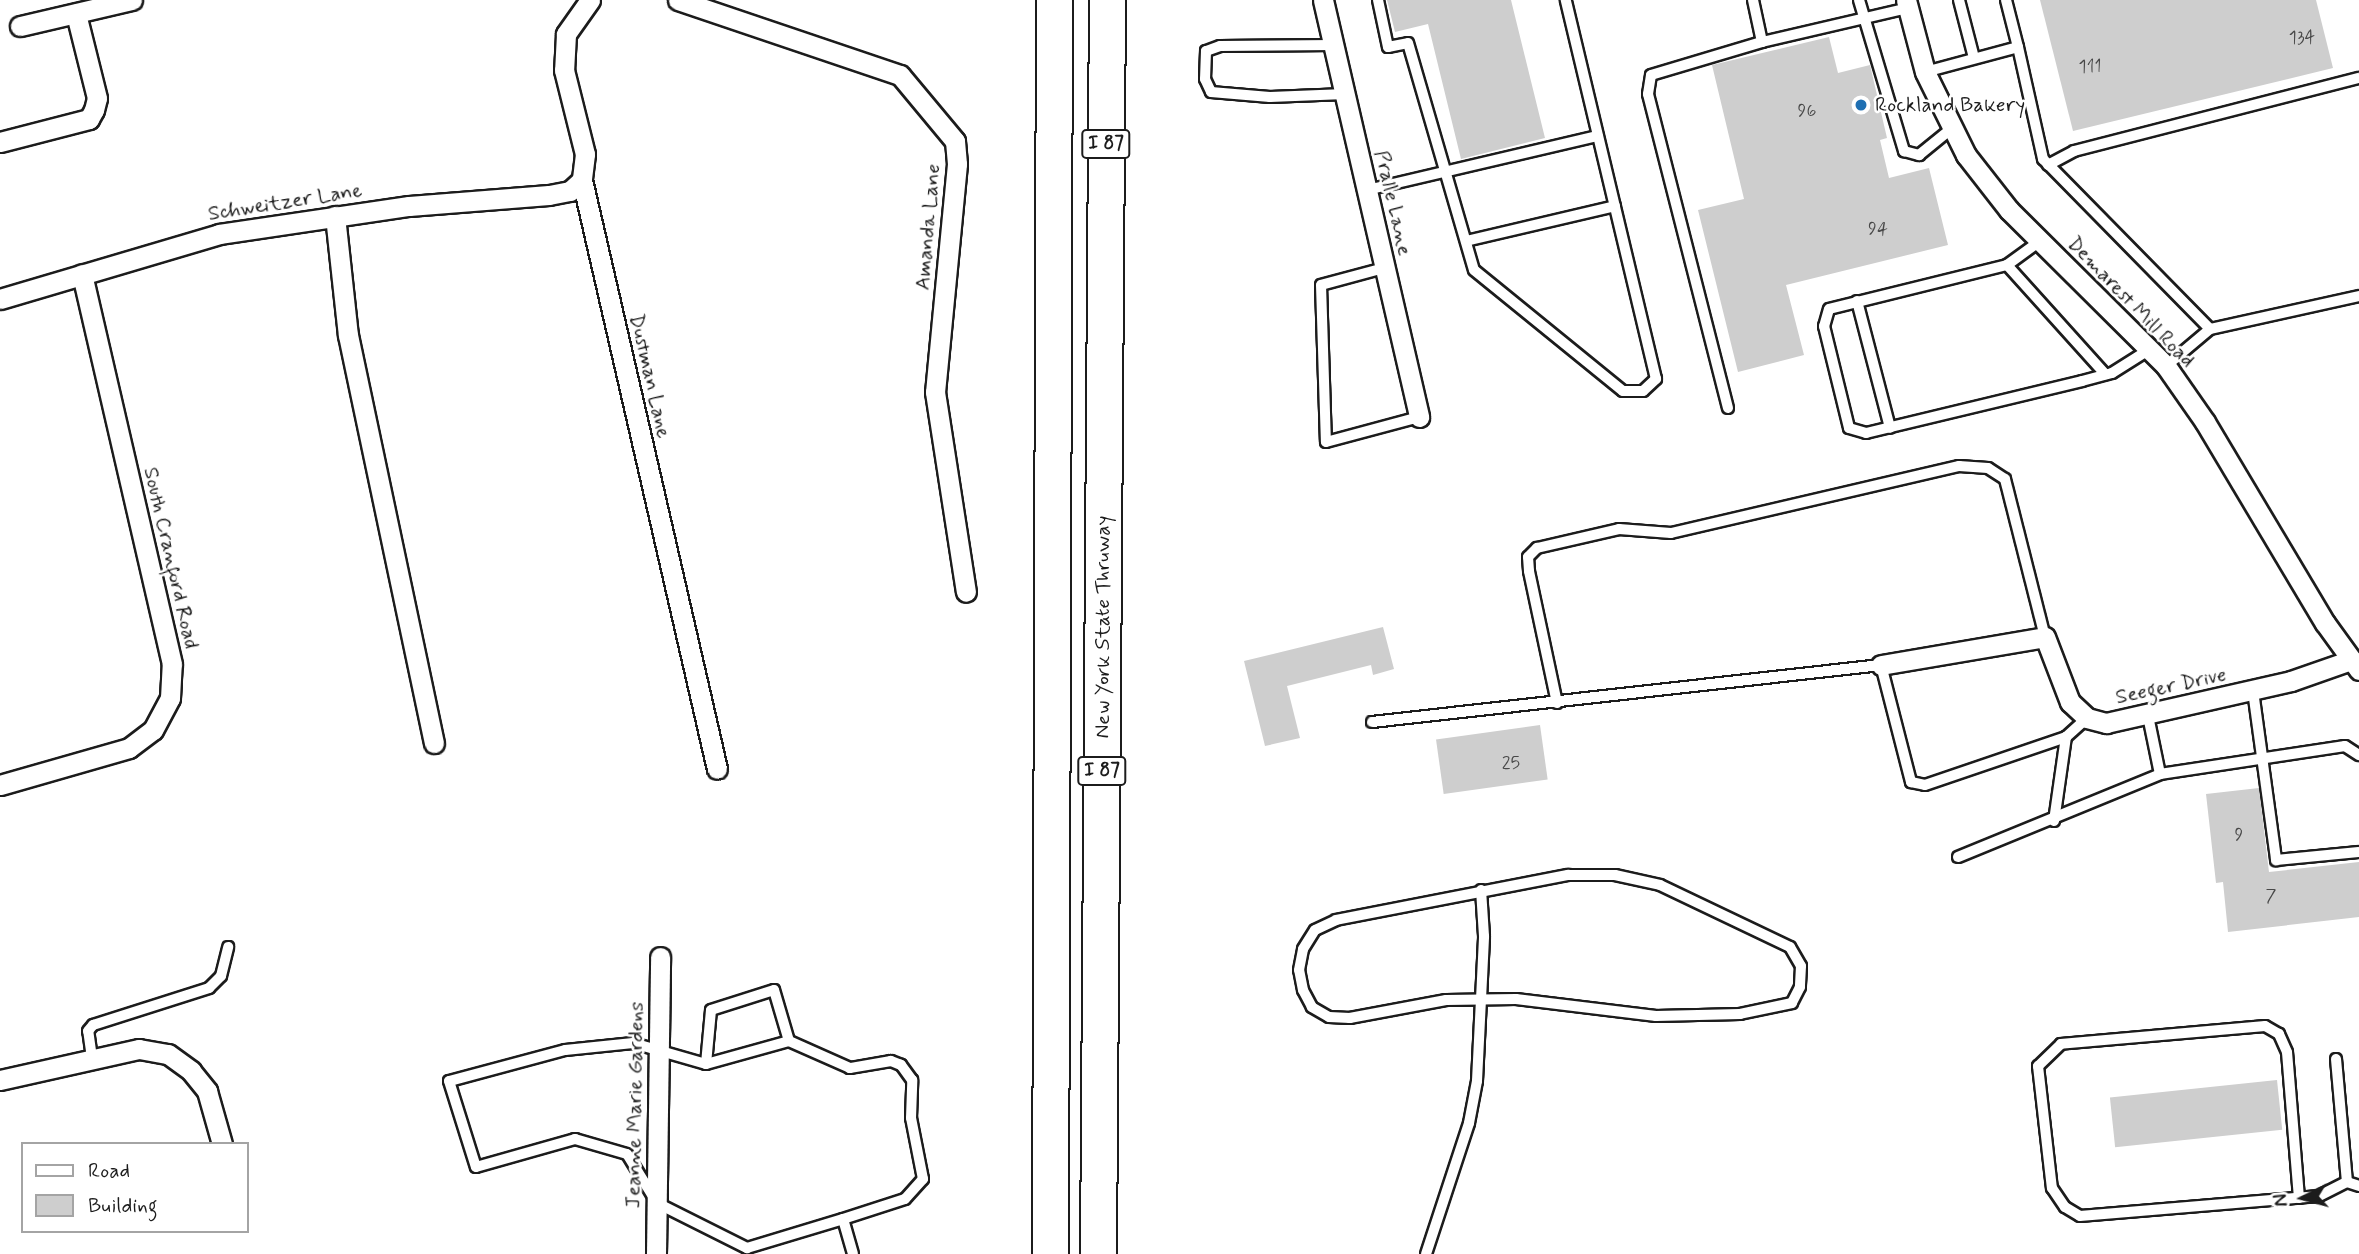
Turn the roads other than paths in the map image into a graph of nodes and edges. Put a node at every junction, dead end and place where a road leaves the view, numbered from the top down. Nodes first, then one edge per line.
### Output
1 (132, 0) edge
2 (590, 0) edge
3 (678, 0) edge
4 (1054, 0) edge
5 (1108, 0) edge
6 (1323, 0) edge
7 (1378, 0) edge
8 (1566, 0) edge
9 (1753, 0) edge
10 (1859, 0) edge
11 (1959, 0) edge
12 (2006, 0) edge
13 (1907, 4) edge
14 (76, 14) junction
15 (1864, 19) junction
16 (20, 26) dead end
17 (1762, 42) junction
18 (1334, 45) junction
19 (2018, 47) junction
20 (1975, 58) junction
21 (1926, 72) junction
22 (2359, 78) edge
23 (1345, 94) junction
24 (1951, 129) junction
25 (1598, 136) junction
26 (0, 142) edge
27 (2048, 164) junction
28 (1446, 173) junction
29 (582, 180) junction
30 (1367, 190) junction
31 (1615, 206) junction
32 (335, 216) junction
33 (1466, 241) junction
34 (2040, 241) junction
35 (2007, 265) junction
36 (1384, 268) junction
37 (82, 274) junction
38 (2359, 296) edge
39 (0, 299) edge
40 (1857, 300) junction
41 (2210, 329) junction
42 (2150, 349) junction
43 (2165, 366) junction
44 (2105, 374) junction
45 (1728, 408) dead end
46 (1419, 417) joint
47 (1890, 428) junction
48 (966, 592) dead end
49 (2045, 637) junction
50 (1881, 665) junction
51 (2355, 665) edge
52 (2253, 691) junction
53 (1557, 702) junction
54 (2148, 716) junction
55 (2087, 718) junction
56 (1372, 722) dead end
57 (2066, 737) junction
58 (434, 743) dead end
59 (2359, 755) edge
60 (2266, 758) junction
61 (717, 769) dead end
62 (2160, 774) junction
63 (0, 785) edge
64 (2054, 821) junction
65 (2359, 852) edge
66 (1958, 858) dead end
67 (1481, 890) junction
68 (228, 947) dead end
69 (660, 957) dead end
70 (1481, 999) junction
71 (789, 1041) junction
72 (660, 1051) junction
73 (92, 1058) junction
74 (2336, 1059) dead end
75 (706, 1064) junction
76 (0, 1080) edge
77 (221, 1142) edge
78 (2347, 1182) junction
79 (2359, 1186) edge
80 (2299, 1198) junction
81 (656, 1203) junction
82 (843, 1219) junction
83 (760, 1249) edge
84 (656, 1254) edge
85 (853, 1254) edge
86 (1051, 1254) edge
87 (1098, 1254) edge
88 (1426, 1254) edge

1 - 14 street
2 - 29 street, Dustman Lane
3 - 48 street, Amanda Lane
4 - 86 highway, I 87
5 - 87 highway, New York State Thruway / I 87
6 - 18 street, Pralle Lane
7 - 28 lane
8 - 25 lane
9 - 17 lane
10 - 15 lane
11 - 20 lane
12 - 19 lane
13 - 15 lane
13 - 21 street, Demarest Mill Road
14 - 16 street
14 - 26 street
15 - 17 lane
15 - 24 lane
17 - 45 lane
18 - 23 street, Pralle Lane
18 - 23 lane
19 - 20 lane
19 - 27 lane
20 - 21 lane
21 - 24 street, Demarest Mill Road
22 - 27 lane
23 - 30 street, Pralle Lane
24 - 34 street, Demarest Mill Road
25 - 28 lane
25 - 31 lane
27 - 41 lane
28 - 30 lane
28 - 33 lane
29 - 32 street, Schweitzer Lane
29 - 61 street, Dustman Lane
30 - 36 street, Pralle Lane
31 - 33 lane
31 - 33 lane
32 - 37 street, Schweitzer Lane
32 - 58 street
34 - 35 lane
34 - 42 street, Demarest Mill Road
35 - 40 lane
35 - 44 lane
36 - 46 street, Pralle Lane
36 - 46 lane
37 - 39 street, Schweitzer Lane
37 - 63 street, South Cranford Road
38 - 41 lane
40 - 47 lane
40 - 47 lane
41 - 43 lane
42 - 43 street, Demarest Mill Road
42 - 44 lane
43 - 51 street, Demarest Mill Road
44 - 47 lane
49 - 50 street
49 - 53 lane
49 - 55 street
50 - 53 lane
50 - 57 lane
51 - 52 street, Seeger Drive
52 - 54 street, Seeger Drive
52 - 60 lane
53 - 56 lane
54 - 55 street, Seeger Drive
54 - 62 lane
55 - 57 lane
57 - 64 lane
59 - 60 lane
60 - 62 lane
60 - 65 lane
62 - 64 lane
64 - 66 lane
67 - 70 lane
67 - 70 lane
67 - 70 lane
68 - 73 lane
69 - 72 street, Jeanne Marie Gardens
70 - 88 lane
71 - 75 lane
71 - 75 lane
71 - 82 lane
72 - 75 lane
72 - 81 street, Jeanne Marie Gardens
72 - 81 lane
73 - 76 street
73 - 77 street
74 - 78 lane
78 - 79 lane
78 - 80 lane
80 - 80 lane
81 - 83 lane
81 - 84 street, Jeanne Marie Gardens
82 - 83 lane
82 - 85 lane

